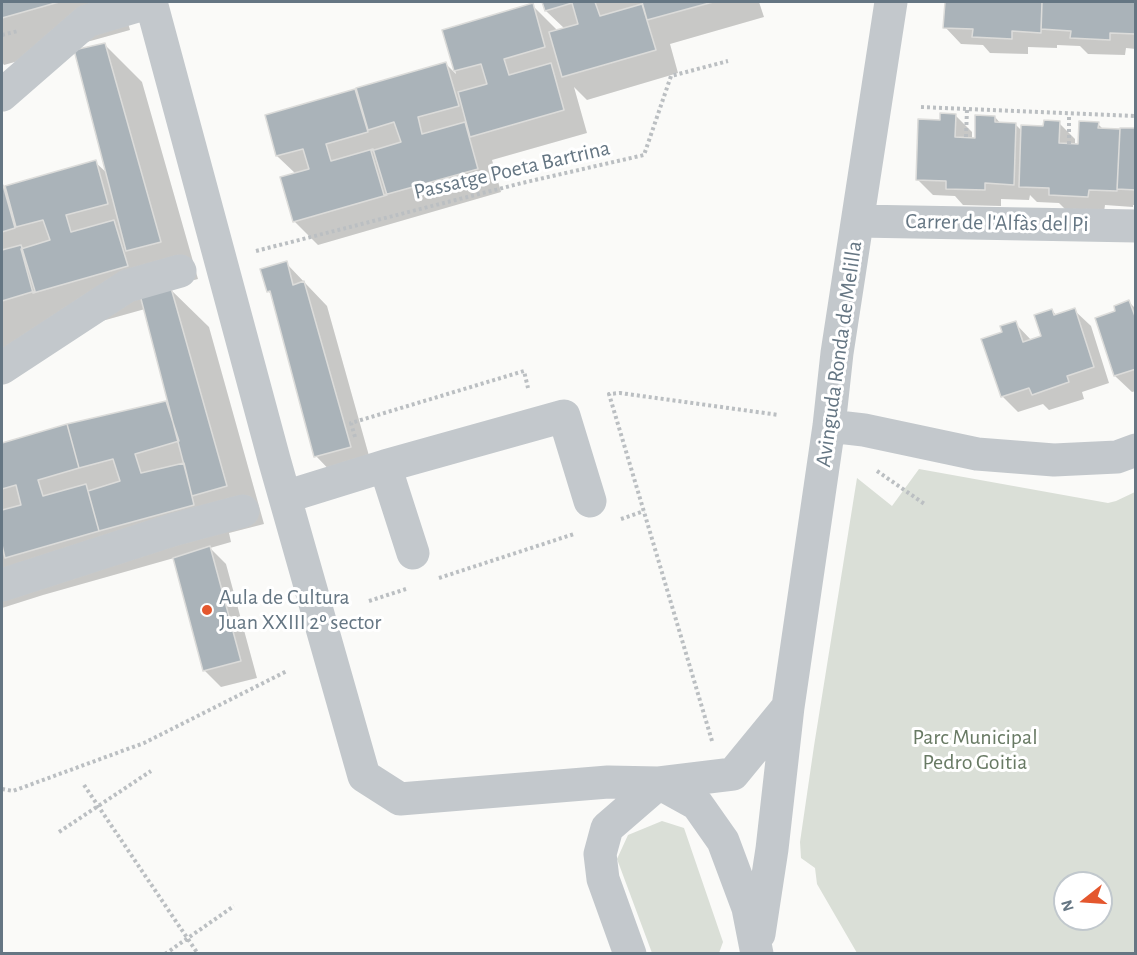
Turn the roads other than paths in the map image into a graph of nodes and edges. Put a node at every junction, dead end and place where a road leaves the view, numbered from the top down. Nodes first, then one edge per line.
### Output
1 (151, 2) edge
2 (891, 2) edge
3 (2, 95) edge
4 (858, 221) junction
5 (1136, 226) edge
6 (180, 271) dead end
7 (2, 368) edge
8 (829, 426) junction
9 (1136, 450) edge
10 (385, 466) junction
11 (285, 497) junction
12 (243, 511) dead end
13 (600, 512) road end
14 (413, 553) dead end
15 (2, 585) edge
16 (788, 707) junction
17 (659, 783) junction
18 (757, 952) edge
19 (630, 954) edge

1 - 3 street
1 - 11 street
2 - 4 street, Avinguda Ronda de Melilla
4 - 5 street, Carrer de l'Alfàs del Pi
4 - 8 street, Avinguda Ronda de Melilla
6 - 7 street
8 - 9 street
8 - 16 street, Avinguda Ronda de Melilla
10 - 11 street
10 - 13 street
10 - 14 street
11 - 17 street
12 - 15 street
16 - 17 street
16 - 18 street, Avinguda Ronda de Melilla
17 - 18 street
17 - 19 street

